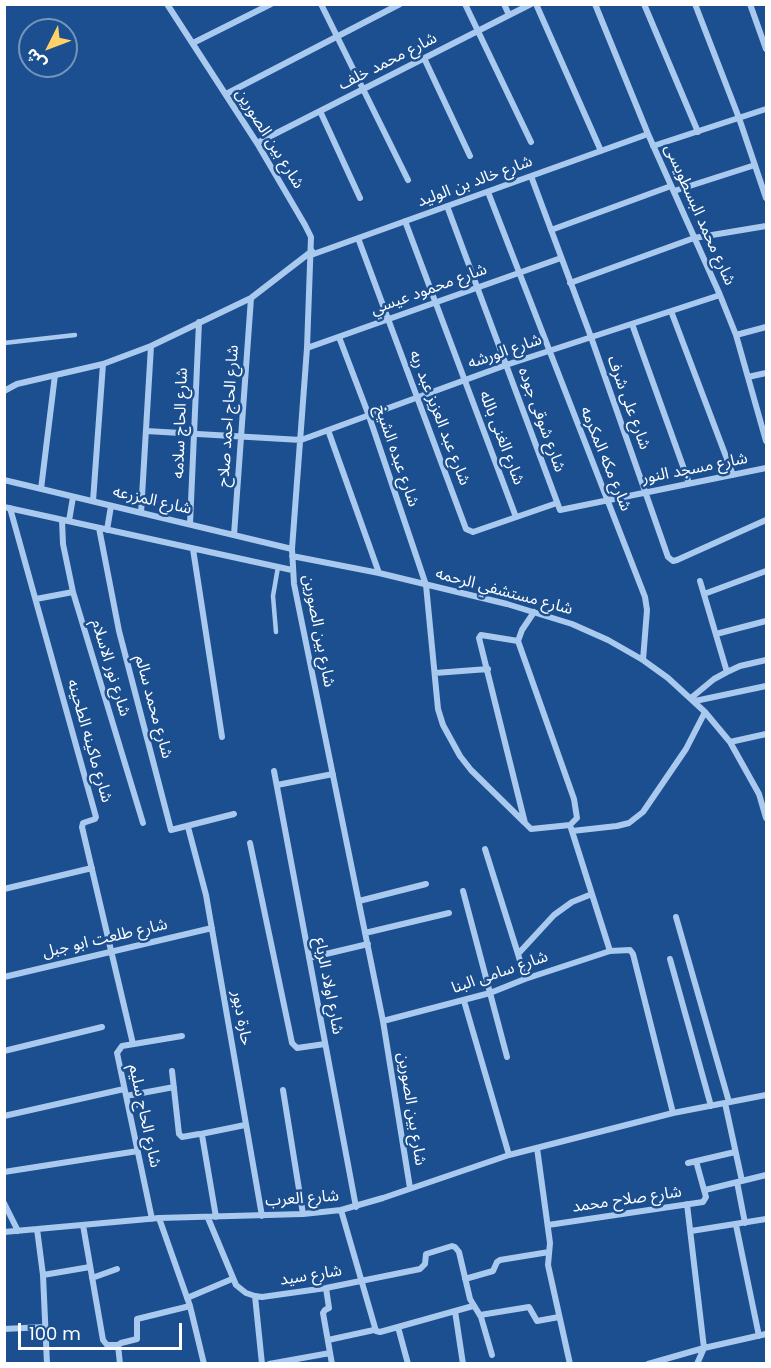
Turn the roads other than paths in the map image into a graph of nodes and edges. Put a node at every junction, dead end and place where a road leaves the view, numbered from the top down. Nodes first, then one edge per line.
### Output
1 (167, 4) edge
2 (271, 4) edge
3 (321, 4) edge
4 (400, 4) edge
5 (465, 4) edge
6 (504, 4) edge
7 (531, 4) edge
8 (536, 4) edge
9 (595, 4) edge
10 (644, 4) edge
11 (694, 4) edge
12 (750, 4) edge
13 (509, 15) junction
14 (478, 32) junction
15 (337, 36) junction
16 (193, 43) junction
17 (766, 49) edge
18 (424, 58) junction
19 (363, 89) junction
20 (226, 94) junction
21 (766, 109) edge
22 (320, 111) junction
23 (739, 118) junction
24 (698, 132) junction
25 (648, 134) junction
26 (531, 142) dead end
27 (257, 143) junction
28 (653, 146) junction
29 (601, 151) junction
30 (470, 156) dead end
31 (755, 165) junction
32 (531, 176) junction
33 (408, 180) dead end
34 (672, 188) junction
35 (488, 192) junction
36 (360, 198) dead end
37 (766, 198) edge
38 (447, 206) junction
39 (405, 221) junction
40 (766, 226) edge
41 (551, 230) junction
42 (358, 238) junction
43 (694, 238) junction
44 (311, 253) junction
45 (561, 258) junction
46 (518, 273) junction
47 (570, 283) junction
48 (477, 287) junction
49 (720, 295) junction
50 (251, 298) junction
51 (436, 302) junction
52 (671, 311) junction
53 (388, 319) junction
54 (199, 322) junction
55 (632, 324) junction
56 (766, 327) edge
57 (75, 335) dead end
58 (736, 335) junction
59 (339, 337) junction
60 (591, 337) junction
61 (5, 342) edge
62 (151, 346) junction
63 (307, 348) junction
64 (548, 351) junction
65 (103, 364) junction
66 (506, 365) junction
67 (766, 373) edge
68 (55, 375) junction
69 (748, 377) junction
70 (465, 380) junction
71 (4, 391) edge
72 (417, 398) junction
73 (369, 416) junction
74 (764, 424) edge
75 (328, 430) junction
76 (146, 431) junction
77 (194, 434) junction
78 (241, 437) junction
79 (301, 440) junction
80 (766, 441) edge
81 (766, 468) edge
82 (733, 475) junction
83 (4, 480) edge
84 (689, 483) junction
85 (41, 489) junction
86 (645, 492) junction
87 (73, 497) junction
88 (93, 501) junction
89 (608, 501) junction
90 (111, 506) junction
91 (558, 506) junction
92 (7, 508) edge
93 (141, 513) junction
94 (516, 517) junction
95 (65, 520) junction
96 (766, 520) edge
97 (190, 524) junction
98 (466, 526) joint
99 (99, 528) junction
100 (107, 530) junction
101 (234, 535) junction
102 (193, 549) junction
103 (292, 553) junction
104 (278, 567) junction
105 (292, 570) junction
106 (766, 571) edge
107 (379, 573) junction
108 (700, 581) dead end
109 (426, 585) junction
110 (73, 592) junction
111 (704, 594) junction
112 (36, 599) junction
113 (534, 612) junction
114 (766, 621) edge
115 (276, 632) dead end
116 (716, 634) junction
117 (518, 641) junction
118 (643, 660) junction
119 (766, 660) edge
120 (488, 669) junction
121 (727, 672) junction
122 (435, 673) junction
123 (766, 686) edge
124 (693, 700) junction
125 (705, 712) junction
126 (766, 734) edge
127 (222, 737) dead end
128 (730, 742) junction
129 (274, 771) dead end
130 (333, 774) junction
131 (277, 785) junction
132 (766, 792) edge
133 (759, 794) junction
134 (234, 814) dead end
135 (766, 818) edge
136 (143, 823) dead end
137 (525, 823) junction
138 (188, 826) junction
139 (571, 828) junction
140 (250, 843) dead end
141 (485, 849) dead end
142 (92, 868) junction
143 (426, 884) dead end
144 (4, 889) edge
145 (463, 891) dead end
146 (592, 894) junction
147 (359, 901) junction
148 (449, 912) dead end
149 (676, 917) dead end
150 (212, 928) junction
151 (365, 933) junction
152 (368, 944) junction
153 (610, 951) junction
154 (111, 952) junction
155 (518, 954) junction
156 (309, 958) junction
157 (670, 959) dead end
158 (4, 977) edge
159 (525, 979) junction
160 (490, 993) junction
161 (464, 1001) junction
162 (383, 1021) junction
163 (102, 1027) dead end
164 (182, 1036) dead end
165 (133, 1044) junction
166 (325, 1044) junction
167 (4, 1051) edge
168 (507, 1057) dead end
169 (171, 1071) dead end
170 (174, 1087) junction
171 (283, 1090) dead end
172 (125, 1093) junction
173 (766, 1095) edge
174 (727, 1102) junction
175 (711, 1106) junction
176 (674, 1113) junction
177 (4, 1116) edge
178 (245, 1125) junction
179 (201, 1134) junction
180 (537, 1148) junction
181 (138, 1151) junction
182 (735, 1152) junction
183 (509, 1155) junction
184 (696, 1161) junction
185 (688, 1163) dead end
186 (4, 1172) edge
187 (766, 1175) edge
188 (739, 1182) junction
189 (411, 1188) junction
190 (705, 1190) junction
191 (4, 1203) edge
192 (687, 1204) junction
193 (356, 1207) junction
194 (341, 1210) junction
195 (303, 1214) junction
196 (262, 1216) junction
197 (212, 1218) junction
198 (155, 1219) junction
199 (766, 1219) edge
200 (745, 1223) junction
201 (83, 1225) junction
202 (548, 1225) junction
203 (736, 1225) junction
204 (37, 1229) junction
205 (18, 1231) junction
206 (691, 1231) junction
207 (4, 1232) edge
208 (549, 1252) junction
209 (90, 1267) junction
210 (117, 1269) dead end
211 (43, 1275) junction
212 (92, 1278) junction
213 (232, 1279) junction
214 (465, 1279) junction
215 (360, 1281) junction
216 (326, 1288) junction
217 (255, 1296) junction
218 (187, 1298) junction
219 (190, 1306) junction
220 (473, 1306) junction
221 (455, 1311) junction
222 (480, 1315) junction
223 (559, 1317) junction
224 (398, 1327) junction
225 (44, 1328) junction
226 (4, 1329) edge
227 (374, 1329) junction
228 (763, 1335) edge
229 (328, 1340) junction
230 (118, 1345) junction
231 (704, 1348) junction
232 (330, 1353) junction
233 (492, 1355) dead end
234 (47, 1364) edge
235 (120, 1364) edge
236 (204, 1364) edge
237 (262, 1364) edge
238 (270, 1364) edge
239 (332, 1364) edge
240 (408, 1364) edge
241 (463, 1364) edge
242 (570, 1364) edge
243 (648, 1364) edge
244 (697, 1364) edge

1 - 16 street, شارع بين الصورين
2 - 16 street
3 - 15 street
4 - 15 street
5 - 14 street
6 - 13 street
7 - 13 street, شارع محمد خلف
8 - 29 street
9 - 25 street, شارع محمد البسطويسى
10 - 24 street
11 - 23 street
12 - 17 street
13 - 14 street, شارع محمد خلف
14 - 18 street, شارع محمد خلف
14 - 26 street
15 - 19 street
15 - 20 street
16 - 20 street, شارع بين الصورين
18 - 19 street, شارع محمد خلف
18 - 30 street
19 - 22 street, شارع محمد خلف
19 - 33 street
20 - 27 street, شارع بين الصورين
21 - 23 street
22 - 27 street, شارع محمد خلف
22 - 36 street
23 - 24 street
23 - 31 street
24 - 28 street
25 - 28 street, شارع محمد البسطويسى
25 - 29 street, شارع خالد بن الوليد
27 - 44 street, شارع بين الصورين
28 - 34 street, شارع محمد البسطويسى
29 - 32 street, شارع خالد بن الوليد
31 - 34 street
31 - 37 street
32 - 35 street, شارع خالد بن الوليد
32 - 41 street, شارع على شرف
34 - 41 street
34 - 43 street, شارع محمد البسطويسى
35 - 38 street, شارع خالد بن الوليد
35 - 46 street, شارع مكه المكرمه
38 - 39 street, شارع خالد بن الوليد
38 - 48 street, شارع شوقى جوده
39 - 42 street, شارع خالد بن الوليد
39 - 51 street, شارع الغنى بالله
40 - 43 street
41 - 45 street, شارع على شرف
42 - 44 street, شارع خالد بن الوليد
42 - 53 street, شارع عبد العزيز عبد ربه
43 - 47 street
43 - 49 street, شارع محمد البسطويسى
44 - 50 street, شارع خالد بن الوليد
44 - 63 street, شارع بين الصورين
45 - 46 street, شارع محمود عيسي
45 - 47 street, شارع على شرف
46 - 48 street, شارع محمود عيسي
46 - 64 street, شارع مكه المكرمه
47 - 60 street, شارع على شرف
48 - 51 street, شارع محمود عيسي
48 - 66 street, شارع شوقى جوده
49 - 52 street, شارع الورشه
49 - 58 street, شارع محمد البسطويسى
50 - 54 street, شارع خالد بن الوليد
50 - 78 street, شارع الحاج احمد صلاح
51 - 53 street, شارع محمود عيسي
51 - 70 street, شارع الغنى بالله
52 - 55 street, شارع الورشه
52 - 82 street
53 - 59 street, شارع محمود عيسي
53 - 72 street, شارع عبد العزيز عبد ربه
54 - 62 street, شارع خالد بن الوليد
54 - 77 street, شارع الحاج سلامه
55 - 60 street, شارع الورشه
55 - 84 street
56 - 58 street
57 - 61 lane
58 - 69 street, شارع محمد البسطويسى
59 - 63 street, شارع محمود عيسي
59 - 73 street, شارع عبده الشيخ
60 - 64 street, شارع الورشه
60 - 86 street, شارع على شرف
62 - 65 street, شارع خالد بن الوليد
62 - 76 street
63 - 79 street, شارع بين الصورين
64 - 66 street, شارع الورشه
64 - 89 street, شارع مكه المكرمه
65 - 68 street, شارع خالد بن الوليد
65 - 88 street
66 - 70 street, شارع الورشه
66 - 91 street, شارع شوقى جوده
67 - 69 street
68 - 71 street, شارع خالد بن الوليد
68 - 85 street
69 - 74 street, شارع محمد البسطويسى
70 - 72 street, شارع الورشه
70 - 94 street, شارع الغنى بالله
72 - 73 street, شارع الورشه
72 - 98 street, شارع عبد العزيز عبد ربه
73 - 75 street, شارع الورشه
73 - 109 street, شارع عبده الشيخ
74 - 80 street, شارع محمد البسطويسى
75 - 79 street, شارع الورشه
75 - 107 street
76 - 77 street
76 - 93 street
77 - 78 street
77 - 97 street, شارع الحاج سلامه
78 - 79 street
78 - 101 street, شارع الحاج احمد صلاح
79 - 103 street, شارع بين الصورين
81 - 82 street, شارع مسجد النور
82 - 84 street, شارع مسجد النور
83 - 85 street, شارع المزرعه
84 - 86 street, شارع مسجد النور
85 - 87 street, شارع المزرعه
86 - 89 street, شارع مسجد النور
86 - 96 street, شارع على شرف
87 - 88 street, شارع المزرعه
87 - 95 street, شارع نور الاسلام
88 - 90 street, شارع المزرعه
89 - 91 street, شارع مسجد النور
89 - 118 street, شارع مكه المكرمه
90 - 93 street, شارع المزرعه
90 - 100 street
91 - 94 street, شارع مسجد النور
92 - 95 street
92 - 112 street, شارع ماكينه الطحينه
93 - 97 street, شارع المزرعه
94 - 98 street, شارع مسجد النور
95 - 99 street
95 - 110 street, شارع نور الاسلام
97 - 101 street, شارع المزرعه
99 - 100 street
99 - 138 street, شارع محمد سالم
100 - 102 street
101 - 103 street, شارع المزرعه
102 - 104 street
102 - 127 street
103 - 105 street, شارع بين الصورين
103 - 107 street, شارع مستشفي الرحمه
104 - 105 street
104 - 115 lane
105 - 130 street, شارع بين الصورين
106 - 111 street
107 - 109 street, شارع مستشفي الرحمه
108 - 111 street
109 - 113 street, شارع مستشفي الرحمه
109 - 122 street, شارع عبده الشيخ
110 - 112 street
110 - 136 street, شارع نور الاسلام
111 - 116 street
112 - 142 street, شارع ماكينه الطحينه
113 - 117 street
113 - 118 street, شارع مستشفي الرحمه
114 - 116 street
116 - 121 street
117 - 120 street
117 - 139 street
118 - 124 street, شارع مستشفي الرحمه
119 - 121 street
120 - 122 street
120 - 137 street
121 - 124 street
122 - 137 street, شارع عبده الشيخ
123 - 124 street
124 - 125 street, شارع مستشفي الرحمه
125 - 128 street, شارع مستشفي الرحمه
125 - 139 street
126 - 128 street
128 - 133 street, شارع مستشفي الرحمه
129 - 131 street, شارع اولاد الرباع
130 - 131 street
130 - 147 street, شارع بين الصورين
131 - 156 street, شارع اولاد الرباع
132 - 133 street
133 - 135 street, شارع مستشفي الرحمه
134 - 138 street
137 - 139 street
138 - 150 street, حارة دبور
139 - 146 street
140 - 166 street
141 - 155 street
142 - 144 street
142 - 154 street, شارع ماكينه الطحينه
143 - 147 street
145 - 160 street
146 - 153 street
146 - 155 street
147 - 151 street, شارع بين الصورين
148 - 151 street
149 - 174 street
150 - 154 street, شارع طلعت ابو جبل
150 - 178 street, حارة دبور
151 - 152 street, شارع بين الصورين
152 - 156 street
152 - 162 street, شارع بين الصورين
153 - 159 street, شارع سامى البنا
153 - 176 street, شارع سامى البنا
154 - 158 street, شارع طلعت ابو جبل
154 - 165 street, شارع ماكينه الطحينه
155 - 159 street
156 - 166 street, شارع اولاد الرباع
157 - 175 street
159 - 160 street, شارع سامى البنا
160 - 161 street, شارع سامى البنا
160 - 168 street
161 - 162 street, شارع سامى البنا
161 - 183 street
162 - 189 street, شارع بين الصورين
163 - 167 street
164 - 165 street, شارع الحاج سليم
165 - 172 street, شارع الحاج سليم
166 - 193 street, شارع اولاد الرباع
169 - 170 street
170 - 172 street
170 - 179 street
171 - 195 street
172 - 177 street
172 - 181 street, شارع الحاج سليم
173 - 174 street, شارع العرب
174 - 175 street, شارع العرب
174 - 182 street
175 - 176 street, شارع العرب
176 - 180 street, شارع العرب
178 - 179 street
178 - 196 street, حارة دبور
179 - 197 street
180 - 183 street, شارع العرب
180 - 202 street
181 - 186 street
181 - 198 street, شارع الحاج سليم
182 - 184 street
182 - 188 street
183 - 189 street, شارع العرب
184 - 185 street
184 - 190 street, شارع صلاح محمد
187 - 188 street
188 - 190 street
188 - 200 street
189 - 193 street, شارع العرب
190 - 192 street, شارع صلاح محمد
191 - 205 street
192 - 202 street, شارع صلاح محمد
192 - 206 street
193 - 194 street, شارع العرب
194 - 195 street, شارع العرب
194 - 215 street
195 - 196 street, شارع العرب
196 - 197 street, شارع العرب
197 - 198 street, شارع العرب
197 - 213 street
198 - 201 street, شارع العرب
198 - 218 street, شارع الحاج سليم
199 - 200 street
200 - 203 street
201 - 204 street, شارع العرب
201 - 209 street
202 - 208 street
203 - 206 street
203 - 228 street
204 - 205 street, شارع العرب
204 - 211 street
205 - 207 street, شارع العرب
206 - 231 street
208 - 214 street
208 - 223 street
209 - 211 street
209 - 212 street
210 - 212 street
211 - 225 street
212 - 230 street
213 - 217 street
213 - 218 street
214 - 215 street, شارع سيد
214 - 220 street
215 - 216 street, شارع سيد
215 - 227 street
216 - 217 street, شارع سيد
216 - 229 street
217 - 237 street
218 - 219 street, شارع الحاج سليم
219 - 230 street
219 - 236 street, شارع الحاج سليم
220 - 221 street
220 - 222 street
221 - 224 street
221 - 241 street
222 - 223 street
222 - 233 street
223 - 242 street
224 - 227 street
224 - 240 street
225 - 226 street
225 - 234 street
227 - 229 street
228 - 231 street
229 - 232 street
230 - 235 street
231 - 243 street
231 - 244 street
232 - 238 street
232 - 239 street

